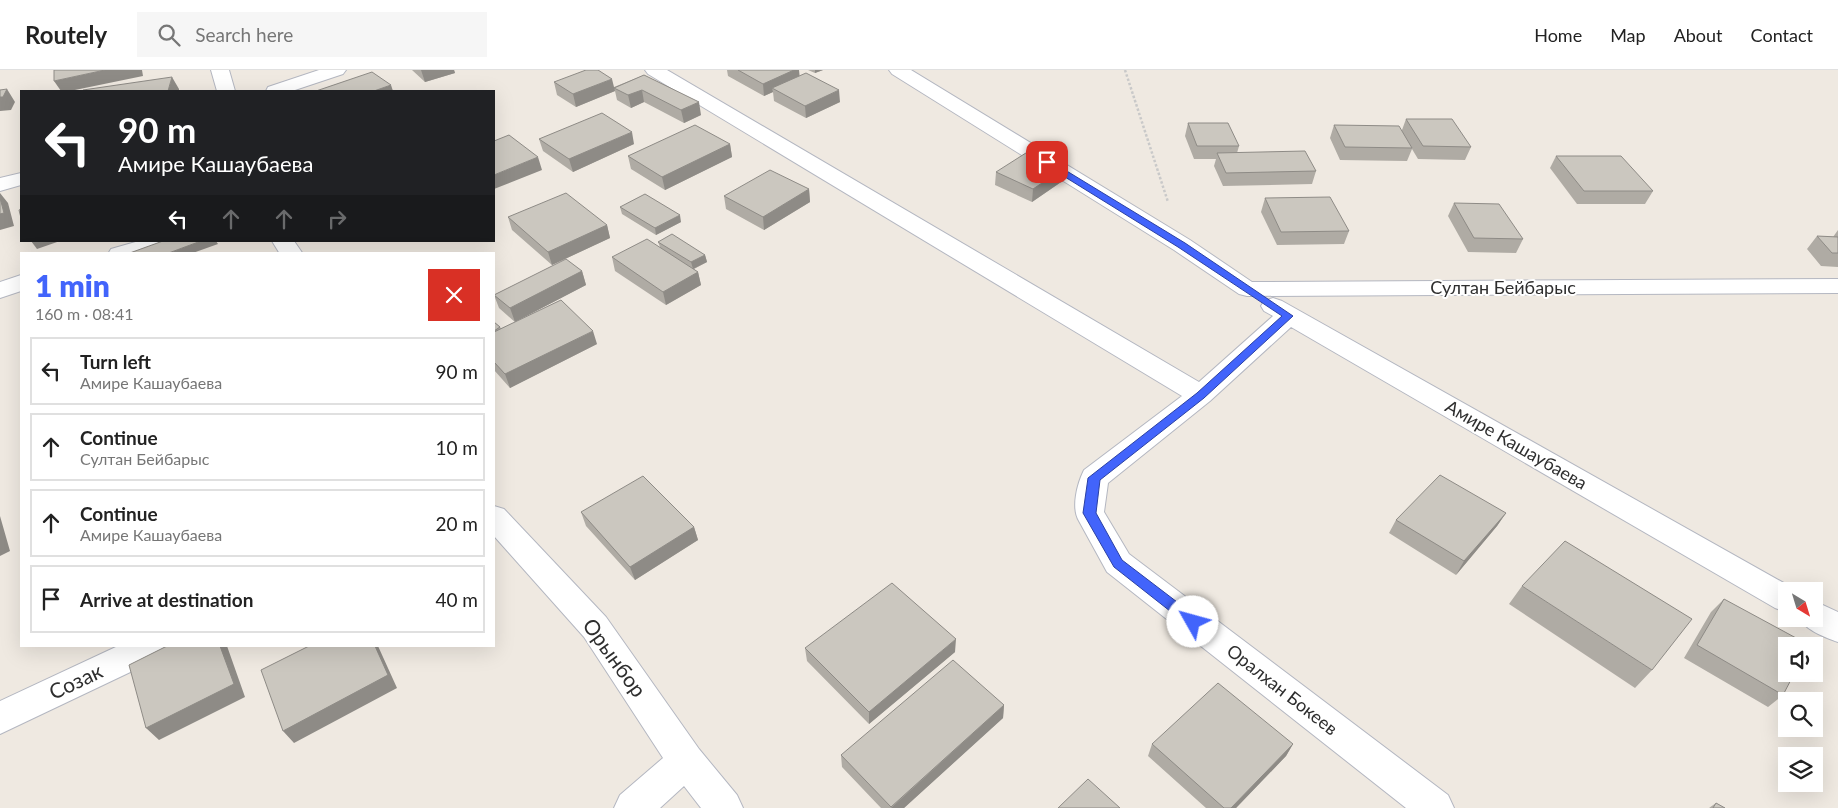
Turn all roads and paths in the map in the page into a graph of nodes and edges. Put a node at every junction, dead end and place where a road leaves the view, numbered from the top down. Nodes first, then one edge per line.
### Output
1 (220, 70) edge
2 (337, 70) edge
3 (654, 70) edge
4 (898, 70) edge
5 (1125, 70) edge
6 (226, 90) edge
7 (278, 90) edge
8 (20, 179) edge
9 (0, 185) edge
10 (161, 242) edge
11 (1182, 245) junction
12 (126, 252) edge
13 (20, 282) edge
14 (1838, 286) edge
15 (1247, 289) junction
16 (0, 291) edge
17 (1288, 316) junction
18 (1201, 395) junction
19 (495, 518) edge
20 (1778, 593) edge
21 (1823, 619) edge
22 (1838, 628) edge
23 (150, 647) edge
24 (0, 718) edge
25 (686, 760) junction
26 (633, 808) edge
27 (724, 808) edge
28 (1434, 808) edge

1 - 6 street
2 - 7 street
3 - 18 street
4 - 11 street
5 - 11 path
8 - 9 street
10 - 12 street
11 - 15 street
13 - 16 street
14 - 15 street, Султан Бейбарыс
15 - 17 street, Амире Кашаубаева
17 - 18 street, Оралхан Бокеев
17 - 20 street, Амире Кашаубаева
18 - 28 street, Оралхан Бокеев
19 - 25 street, Орынбор
21 - 22 street
23 - 24 street, Созак
25 - 26 street
25 - 27 street, Орынбор

